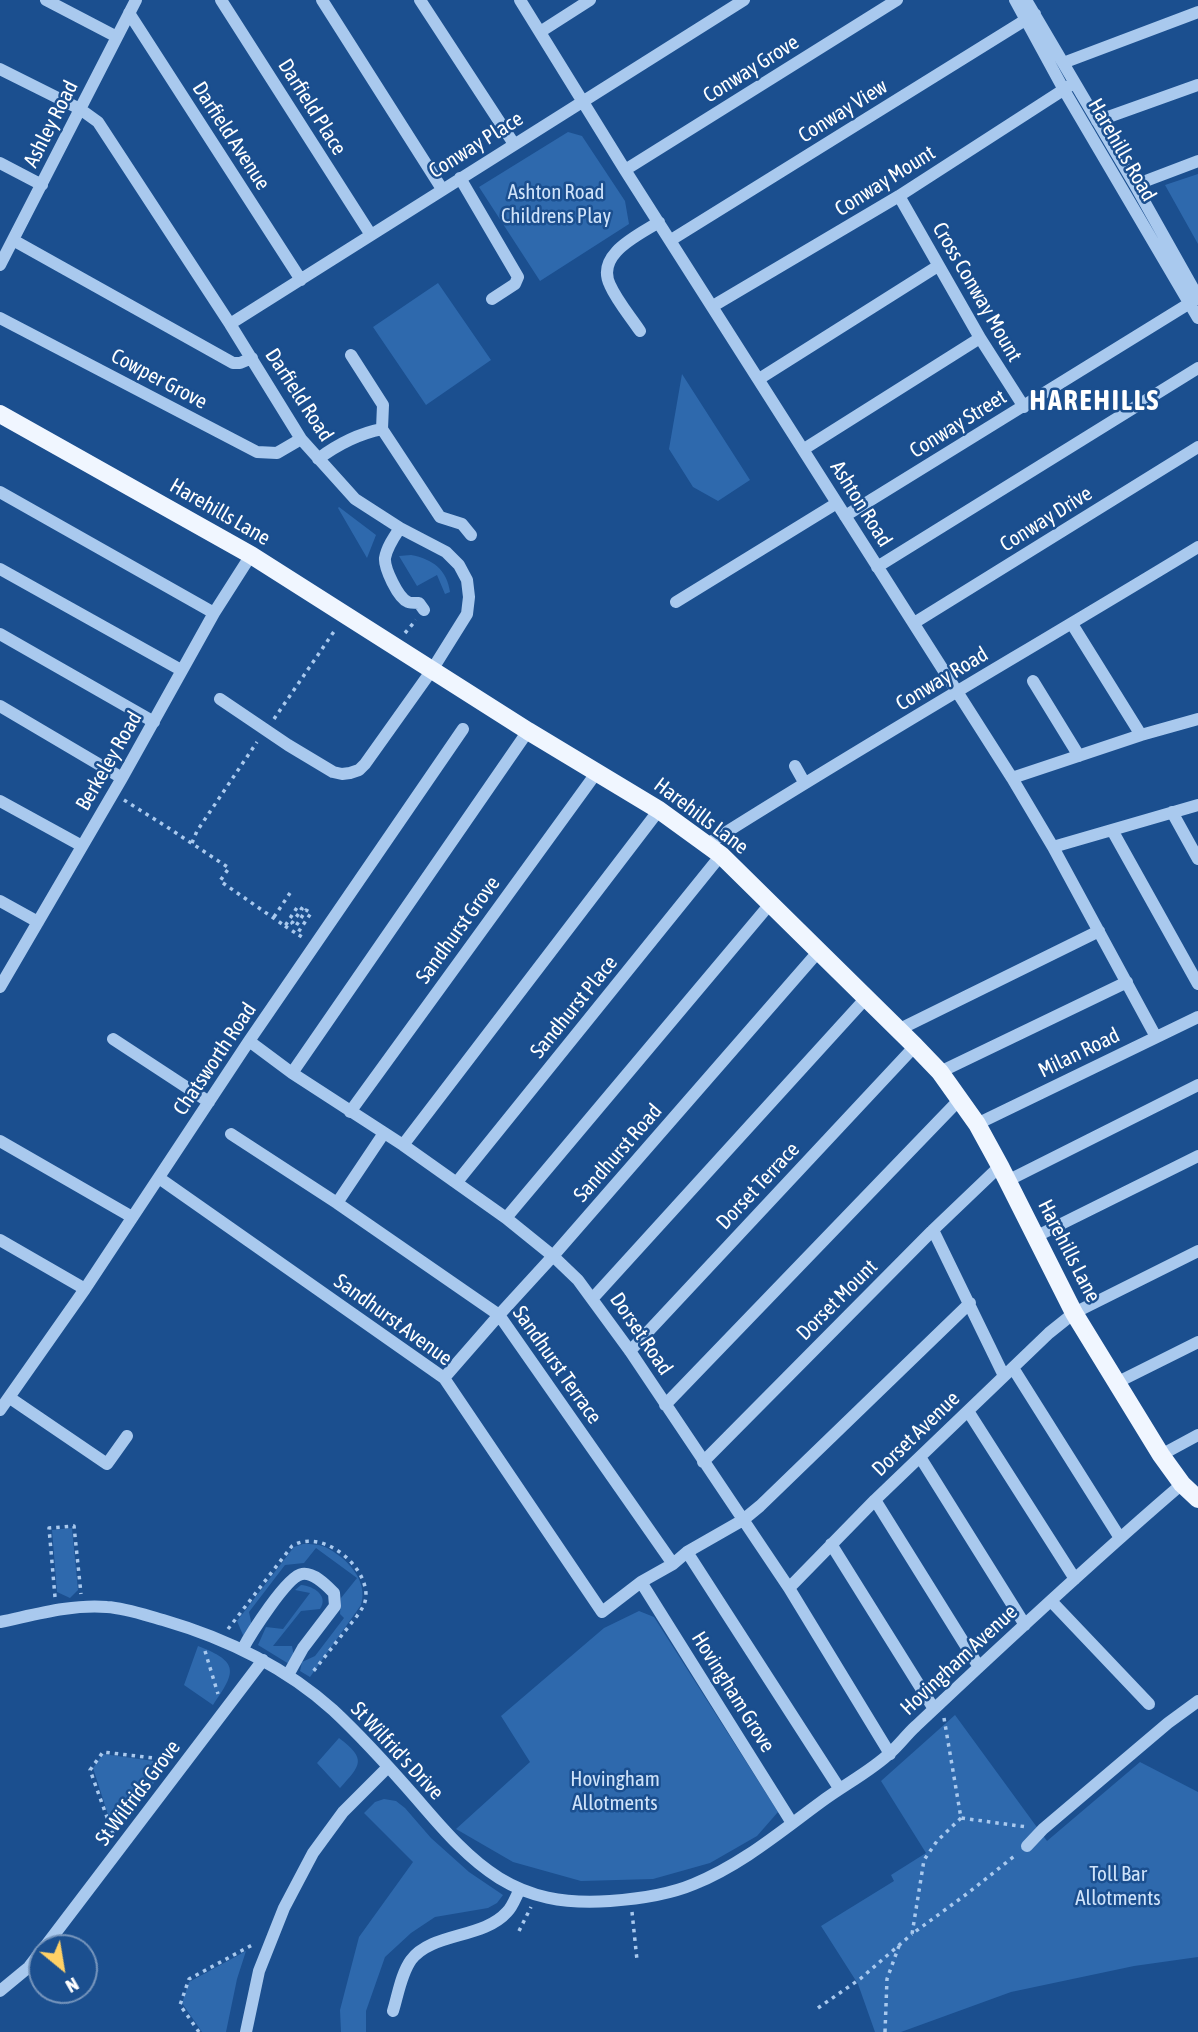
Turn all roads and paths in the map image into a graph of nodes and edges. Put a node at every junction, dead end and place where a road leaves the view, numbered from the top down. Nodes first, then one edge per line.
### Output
1 (46, 0) edge
2 (136, 0) edge
3 (221, 0) edge
4 (322, 0) edge
5 (420, 0) edge
6 (520, 0) edge
7 (590, 0) edge
8 (744, 0) edge
9 (897, 0) edge
10 (1025, 0) edge
11 (1198, 12) edge
12 (129, 13) junction
13 (1031, 17) junction
14 (540, 32) junction
15 (117, 37) junction
16 (1063, 63) junction
17 (0, 69) edge
18 (1198, 85) edge
19 (1069, 86) junction
20 (582, 101) junction
21 (80, 109) junction
22 (1097, 121) junction
23 (514, 144) junction
24 (1198, 161) edge
25 (0, 163) edge
26 (625, 170) junction
27 (460, 178) junction
28 (41, 185) junction
29 (1135, 185) junction
30 (442, 189) junction
31 (899, 196) junction
32 (659, 222) junction
33 (371, 235) junction
34 (13, 240) junction
35 (671, 240) junction
36 (2, 258) edge
37 (938, 266) junction
38 (301, 279) junction
39 (492, 299) dead end
40 (1195, 299) edge
41 (713, 306) junction
42 (0, 317) edge
43 (1198, 318) edge
44 (230, 324) junction
45 (640, 331) dead end
46 (980, 338) junction
47 (351, 355) dead end
48 (251, 358) junction
49 (1198, 368) edge
50 (759, 379) junction
51 (1024, 407) junction
52 (0, 414) edge
53 (382, 429) junction
54 (301, 439) junction
55 (1198, 447) edge
56 (804, 449) junction
57 (318, 460) junction
58 (0, 492) edge
59 (836, 503) junction
60 (845, 516) junction
61 (400, 528) junction
62 (471, 535) dead end
63 (1198, 547) edge
64 (251, 555) junction
65 (877, 566) junction
66 (0, 569) edge
67 (676, 602) dead end
68 (424, 610) joint
69 (214, 613) junction
70 (914, 623) junction
71 (1072, 624) junction
72 (0, 634) edge
73 (394, 646) junction
74 (181, 670) junction
75 (432, 670) junction
76 (1033, 681) dead end
77 (957, 693) junction
78 (220, 699) dead end
79 (0, 706) edge
80 (1198, 719) edge
81 (154, 722) junction
82 (463, 729) dead end
83 (528, 731) junction
84 (1141, 735) junction
85 (1079, 756) junction
86 (795, 766) dead end
87 (597, 772) junction
88 (122, 778) junction
89 (1012, 778) junction
90 (804, 782) junction
91 (113, 794) junction
92 (0, 801) edge
93 (1198, 805) edge
94 (659, 810) junction
95 (1172, 812) junction
96 (1112, 830) junction
97 (82, 846) junction
98 (1053, 847) junction
99 (713, 850) junction
100 (1198, 859) edge
101 (290, 893) dead end
102 (0, 901) edge
103 (770, 904) junction
104 (274, 917) junction
105 (38, 922) junction
106 (285, 926) junction
107 (1099, 931) junction
108 (298, 933) junction
109 (315, 945) junction
110 (818, 952) junction
111 (4, 972) edge
112 (1127, 982) junction
113 (1198, 984) edge
114 (0, 987) edge
115 (866, 998) junction
116 (1198, 1017) edge
117 (898, 1030) junction
118 (1156, 1037) junction
119 (113, 1039) dead end
120 (249, 1041) junction
121 (915, 1046) junction
122 (940, 1072) junction
123 (292, 1073) junction
124 (1198, 1085) edge
125 (960, 1099) junction
126 (209, 1102) junction
127 (350, 1112) junction
128 (976, 1124) junction
129 (384, 1133) junction
130 (231, 1134) dead end
131 (0, 1141) edge
132 (403, 1145) junction
133 (1198, 1156) edge
134 (1004, 1174) junction
135 (159, 1178) junction
136 (457, 1182) junction
137 (337, 1203) junction
138 (132, 1217) junction
139 (506, 1218) junction
140 (933, 1230) junction
141 (1035, 1237) junction
142 (0, 1240) edge
143 (1198, 1251) edge
144 (553, 1256) junction
145 (85, 1289) junction
146 (593, 1298) junction
147 (970, 1303) junction
148 (1074, 1313) junction
149 (499, 1315) junction
150 (1198, 1342) edge
151 (630, 1351) junction
152 (1009, 1372) junction
153 (444, 1378) junction
154 (1116, 1383) junction
155 (10, 1398) junction
156 (665, 1405) junction
157 (0, 1410) edge
158 (968, 1411) junction
159 (1198, 1435) edge
160 (127, 1436) dead end
161 (1161, 1455) junction
162 (920, 1457) junction
163 (703, 1462) junction
164 (1182, 1484) junction
165 (1198, 1499) edge
166 (875, 1500) junction
167 (743, 1520) junction
168 (1119, 1538) junction
169 (831, 1544) junction
170 (687, 1552) junction
171 (673, 1564) junction
172 (1075, 1579) junction
173 (641, 1582) junction
174 (789, 1588) junction
175 (1051, 1601) junction
176 (82, 1607) junction
177 (56, 1611) junction
178 (0, 1622) edge
179 (1026, 1625) junction
180 (200, 1632) junction
181 (219, 1640) junction
182 (242, 1650) junction
183 (262, 1660) junction
184 (979, 1667) junction
185 (288, 1675) junction
186 (302, 1686) junction
187 (1198, 1701) edge
188 (1149, 1704) dead end
189 (938, 1706) junction
190 (223, 1712) junction
191 (890, 1754) junction
192 (186, 1762) junction
193 (388, 1767) junction
194 (839, 1788) junction
195 (961, 1818) junction
196 (792, 1823) junction
197 (1043, 1829) junction
198 (1027, 1846) joint
199 (119, 1851) junction
200 (754, 1852) joint
201 (520, 1889) junction
202 (537, 1895) junction
203 (631, 1899) junction
204 (519, 1931) dead end
205 (55, 1934) edge
206 (274, 1934) junction
207 (912, 1934) junction
208 (900, 1944) junction
209 (637, 1959) dead end
210 (28, 1968) edge
211 (0, 1991) edge
212 (818, 2008) dead end
213 (393, 2011) dead end
214 (199, 2032) edge
215 (246, 2032) edge
216 (885, 2032) edge

1 - 15 street
2 - 12 street, Ashley Road
3 - 33 street, Darfield Place
4 - 30 street
5 - 23 street
6 - 14 street, Ashton Road
7 - 14 street
8 - 20 street, Conway Place
9 - 26 street, Conway Grove
10 - 13 street, Harehills Road
11 - 16 street
12 - 15 street, Ashley Road
12 - 38 street, Darfield Avenue
13 - 16 street, Harehills Road
13 - 19 street, Harehills Road
13 - 35 street, Conway View
14 - 20 street, Ashton Road
15 - 21 street, Ashley Road
16 - 19 street, Harehills Road
17 - 21 street, Darfield Road
18 - 22 street
19 - 22 street, Harehills Road
19 - 31 street, Conway Mount
19 - 40 street, Harehills Road
20 - 23 street, Conway Place
20 - 26 street, Ashton Road
21 - 28 street, Ashley Road
21 - 44 street, Darfield Road
22 - 29 street, Harehills Road
23 - 27 street, Conway Place
24 - 29 street
25 - 28 street
26 - 32 street, Ashton Road
27 - 30 street, Conway Place
27 - 39 street
28 - 34 street, Ashley Road
29 - 40 street, Harehills Road
30 - 33 street, Conway Place
31 - 37 street, Cross Conway Mount
31 - 41 street, Conway Mount
32 - 35 street, Ashton Road
32 - 45 street
33 - 38 street, Conway Place
34 - 36 street, Ashley Road
34 - 48 street
35 - 41 street, Ashton Road
37 - 46 street, Cross Conway Mount
37 - 50 street
38 - 44 street, Conway Place
40 - 43 street, Harehills Road
40 - 51 street, Conway Street
41 - 50 street, Ashton Road
42 - 54 street, Cowper Grove
44 - 48 street, Darfield Road
46 - 51 street, Cross Conway Mount
46 - 56 street
47 - 53 street
48 - 54 street, Darfield Road
49 - 65 street
50 - 56 street, Ashton Road
51 - 60 street, Conway Street
52 - 64 main road, Harehills Lane
53 - 57 street
53 - 62 street
54 - 57 street, Darfield Road
55 - 70 street, Conway Drive
56 - 59 street, Ashton Road
57 - 61 street, Darfield Road
58 - 69 street
59 - 60 street, Ashton Road
59 - 67 street
60 - 65 street, Ashton Road
61 - 68 street
61 - 75 street, Darfield Road
63 - 71 street, Conway Road
64 - 69 street, Berkeley Road
64 - 73 main road, Harehills Lane
65 - 70 street, Ashton Road
66 - 74 street
68 - 73 path
69 - 74 street, Berkeley Road
70 - 77 street, Ashton Road
71 - 77 street, Conway Road
71 - 84 street
72 - 81 street
73 - 75 main road, Harehills Lane
74 - 81 street, Berkeley Road
75 - 78 street, Darfield Road
75 - 83 main road, Harehills Lane
76 - 85 street
77 - 89 street, Ashton Road
77 - 90 street, Conway Road
79 - 88 street
80 - 84 street
81 - 88 street, Berkeley Road
82 - 109 street, Chatsworth Road
83 - 87 main road, Harehills Lane
83 - 123 street
84 - 85 street
85 - 89 street
86 - 90 street
87 - 94 main road, Harehills Lane
87 - 127 street, Sandhurst Grove
88 - 91 street, Berkeley Road
89 - 98 street, Ashton Road
90 - 99 street, Conway Road
91 - 97 street, Berkeley Road
91 - 104 path
92 - 97 street
93 - 95 street
94 - 99 main road, Harehills Lane
94 - 132 street
95 - 96 street
95 - 100 street
96 - 98 street
96 - 113 street
97 - 105 street, Berkeley Road
98 - 107 street, Ashton Road
99 - 103 main road, Harehills Lane
99 - 136 street, Sandhurst Place
101 - 104 path
102 - 105 street
103 - 110 main road, Harehills Lane
103 - 139 street
104 - 106 path
105 - 111 street, Berkeley Road
106 - 108 path
106 - 108 path
107 - 112 street, Ashton Road
107 - 117 street
108 - 109 path
109 - 120 street, Chatsworth Road
110 - 115 main road, Harehills Lane
110 - 144 street, Sandhurst Road
111 - 114 street, Berkeley Road
112 - 118 street, Ashton Road
112 - 122 street
115 - 117 main road, Harehills Lane
115 - 146 street
116 - 118 street, Milan Road
117 - 121 main road, Harehills Lane
118 - 128 street, Milan Road
119 - 126 street
120 - 123 street, Dorset Road
120 - 126 street, Chatsworth Road
121 - 122 main road, Harehills Lane
121 - 151 street, Dorset Terrace
122 - 125 main road, Harehills Lane
123 - 127 street, Dorset Road
124 - 134 street, Dorset Mount
125 - 128 main road, Harehills Lane
125 - 156 street
126 - 135 street, Chatsworth Road
127 - 129 street, Dorset Road
128 - 134 main road, Harehills Lane
129 - 132 street, Dorset Road
129 - 137 street
130 - 137 street, Sandhurst Terrace
131 - 138 street
132 - 136 street, Dorset Road
133 - 141 street
134 - 140 street, Dorset Mount
134 - 141 main road, Harehills Lane
135 - 138 street, Chatsworth Road
135 - 153 street, Sandhurst Avenue
136 - 139 street, Dorset Road
137 - 149 street, Sandhurst Terrace
138 - 145 street, Chatsworth Road
139 - 144 street, Dorset Road
140 - 147 street
140 - 163 street, Dorset Mount
141 - 148 main road, Harehills Lane
142 - 145 street
143 - 148 street, Dorset Avenue
144 - 146 street, Dorset Road
144 - 149 street, Sandhurst Road
145 - 155 street, Chatsworth Road
146 - 151 street, Dorset Road
147 - 152 street
147 - 167 street
148 - 152 street, Dorset Avenue
148 - 154 main road, Harehills Lane
149 - 153 street, Sandhurst Road
149 - 171 street, Sandhurst Terrace
150 - 154 street
151 - 156 street, Dorset Road
152 - 158 street, Dorset Avenue
152 - 168 street
153 - 173 street, Sandhurst Avenue
154 - 161 main road, Harehills Lane
155 - 157 street, Chatsworth Road
155 - 160 street
156 - 163 street, Dorset Road
158 - 162 street, Dorset Avenue
158 - 172 street
159 - 161 street
161 - 164 main road, Harehills Lane
162 - 166 street, Dorset Avenue
162 - 179 street
163 - 167 street, Dorset Road
164 - 165 main road, Harehills Lane
164 - 168 street, Hovingham Avenue
166 - 169 street, Dorset Avenue
166 - 184 street
167 - 170 street
167 - 174 street, Dorset Road
168 - 172 street, Hovingham Avenue
169 - 174 street, Dorset Avenue
169 - 189 street
170 - 171 street
170 - 194 street
171 - 173 street
172 - 175 street, Hovingham Avenue
173 - 196 street, Hovingham Grove
174 - 191 street, Dorset Road
175 - 179 street, Hovingham Avenue
175 - 188 street
176 - 177 street, St Wilfrid's Drive
176 - 177 path
176 - 180 street, St Wilfrid's Drive
177 - 178 street, St Wilfrid's Drive
179 - 184 street, Hovingham Avenue
180 - 181 street, St Wilfrid's Drive
180 - 190 path
181 - 182 street, St Wilfrid's Drive
181 - 186 path
182 - 183 street, St Wilfrid's Drive
182 - 185 street
183 - 185 street, St Wilfrid's Drive
183 - 190 street, St Wilfrids Grove
184 - 189 street, Hovingham Avenue
185 - 186 street, St Wilfrid's Drive
186 - 193 street, St Wilfrid's Drive
187 - 197 street
189 - 191 street, Hovingham Avenue
189 - 195 path
190 - 192 street, St Wilfrids Grove
191 - 194 street, Hovingham Avenue
192 - 199 street, St Wilfrids Grove
192 - 199 path
193 - 201 street, St Wilfrid's Drive
193 - 206 street
194 - 196 street, Hovingham Avenue
195 - 197 path
195 - 207 path
196 - 200 street, Hovingham Avenue
197 - 198 street
198 - 207 path
199 - 205 street, St Wilfrids Grove
200 - 203 street, St Wilfrid's Drive
201 - 202 street, St Wilfrid's Drive
201 - 213 street
202 - 203 street, St Wilfrid's Drive
202 - 204 path
203 - 209 path
206 - 214 path
206 - 215 street
207 - 208 path
208 - 212 path
208 - 216 path
210 - 211 street, St Wilfrids Grove

